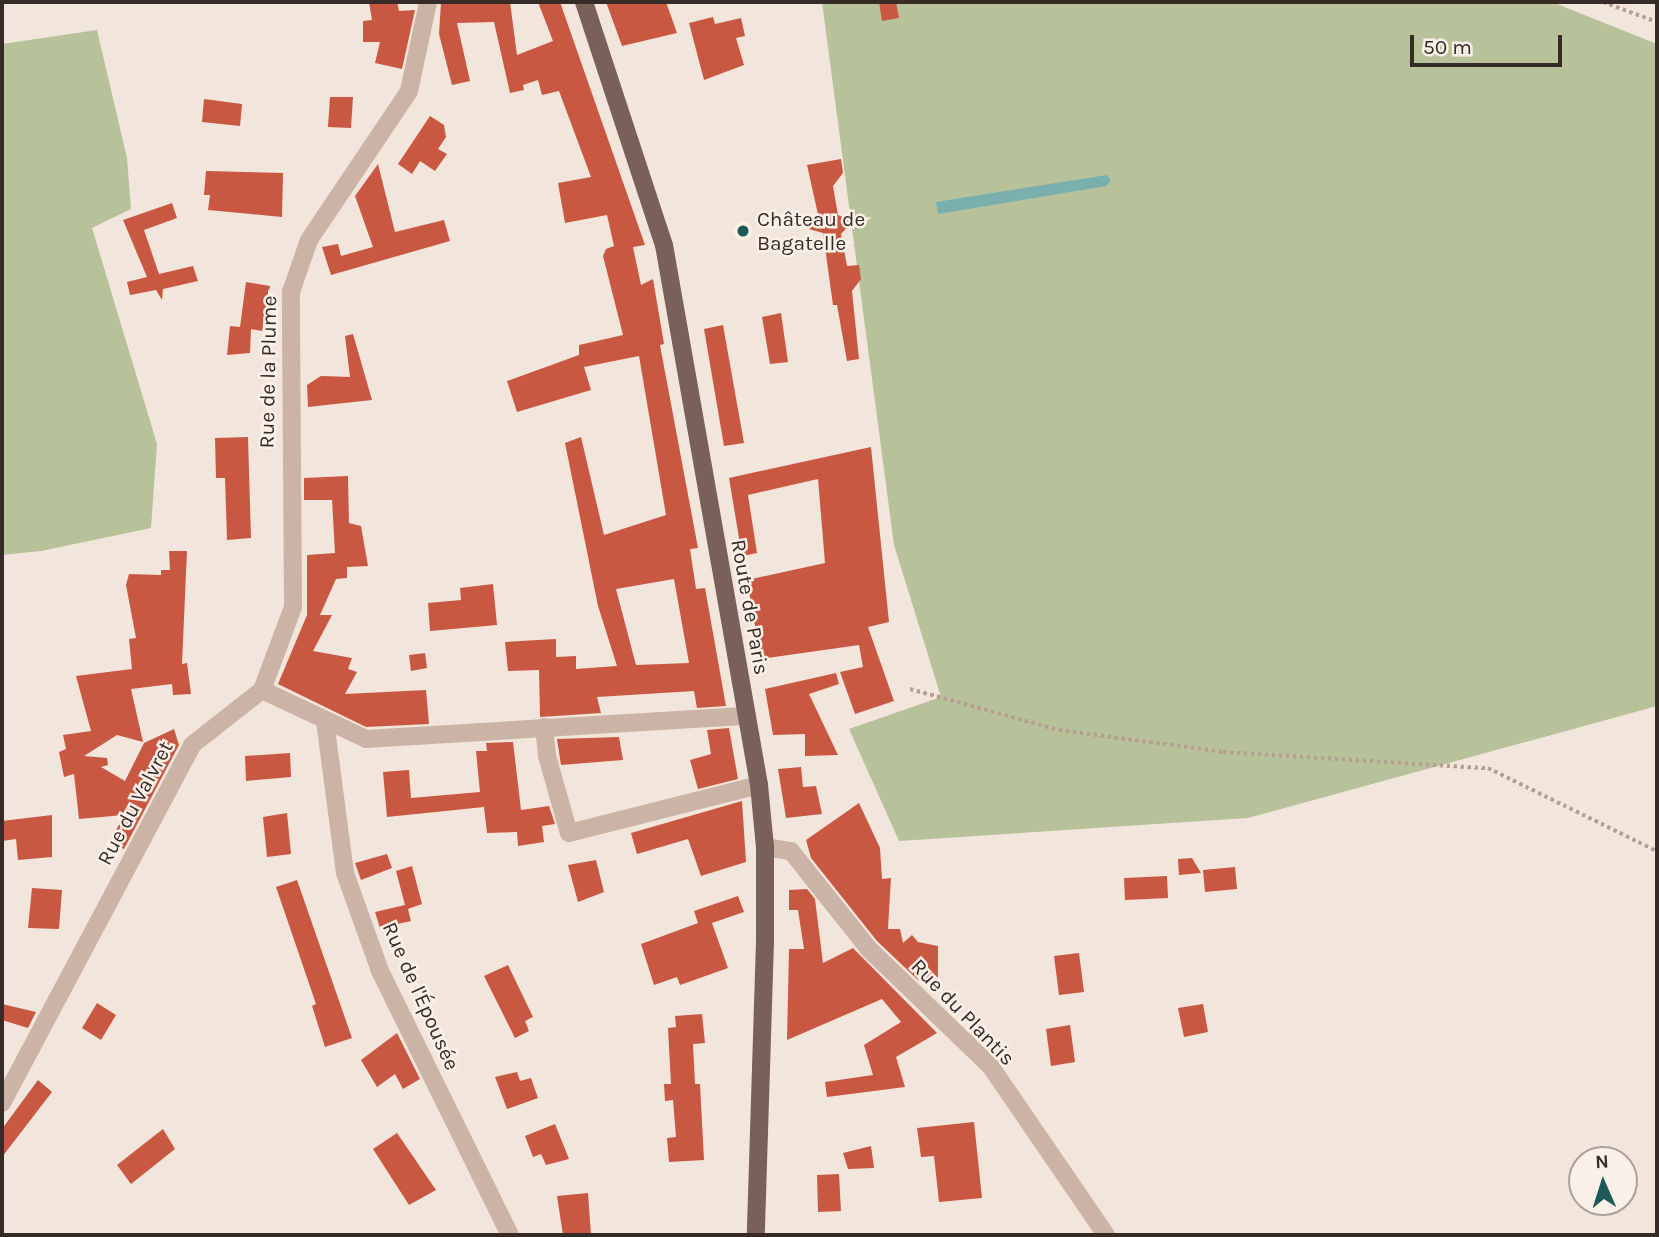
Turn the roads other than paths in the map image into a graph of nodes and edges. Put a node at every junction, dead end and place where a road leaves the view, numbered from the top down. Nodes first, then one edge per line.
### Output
1 (428, 2) edge
2 (583, 2) edge
3 (262, 690) junction
4 (747, 716) junction
5 (325, 721) junction
6 (544, 727) junction
7 (759, 785) junction
8 (765, 846) junction
9 (2, 1103) edge
10 (510, 1235) edge
11 (756, 1235) edge
12 (1106, 1235) edge

1 - 3 street, Rue de la Plume
2 - 4 main road, Route de Paris
3 - 5 street
3 - 9 street, Rue du Valvret
4 - 6 street
4 - 7 main road, Route de Paris
5 - 6 street
5 - 10 street, Rue de l'Épousée
6 - 7 street
7 - 8 main road, Route de Paris
8 - 11 main road, Route de Paris
8 - 12 street, Rue du Plantis

